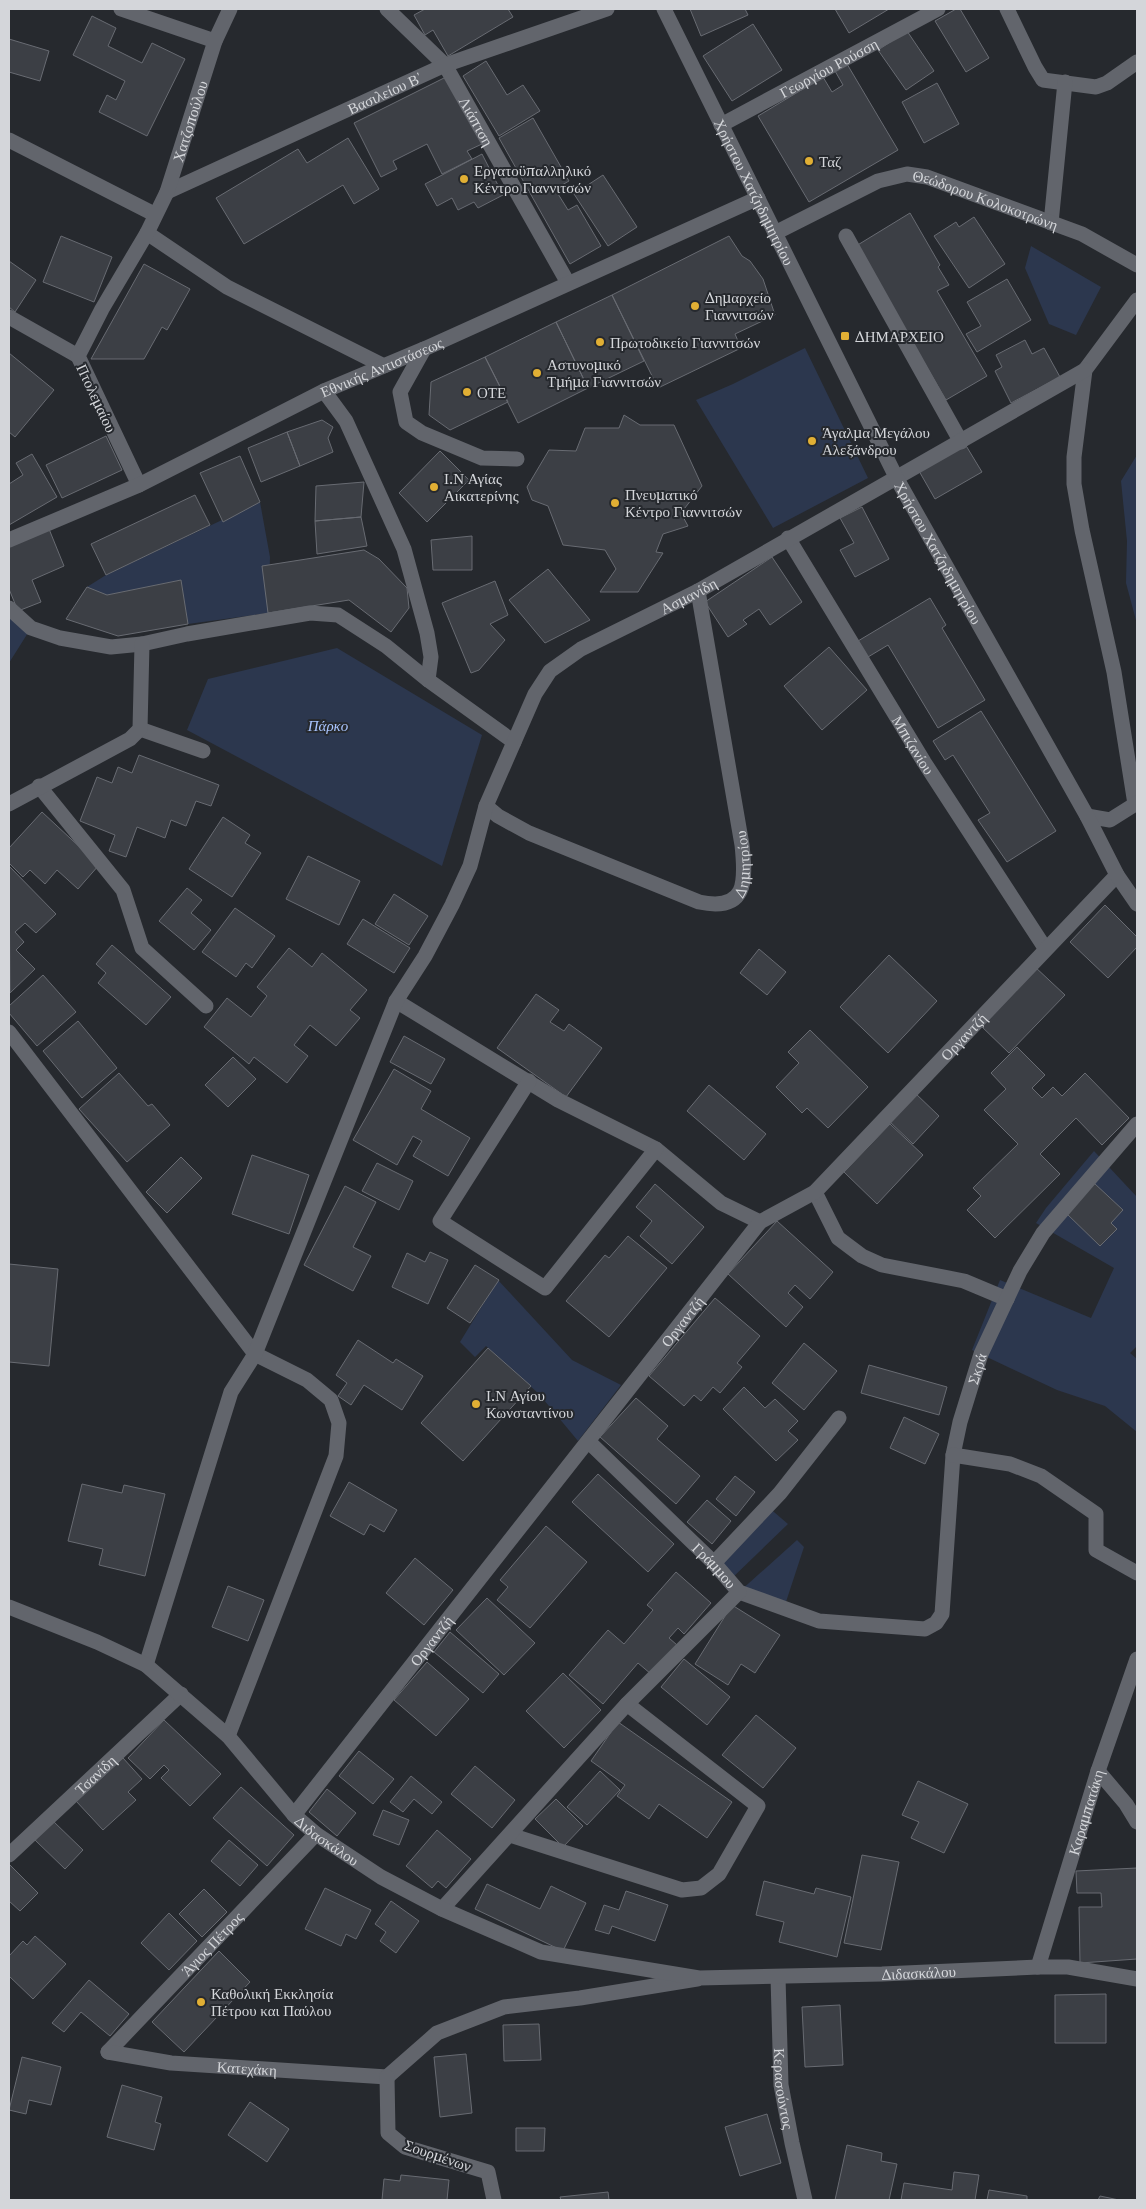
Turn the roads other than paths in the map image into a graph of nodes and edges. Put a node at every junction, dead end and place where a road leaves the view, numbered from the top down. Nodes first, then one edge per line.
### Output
1 (121, 9) edge
2 (230, 9) edge
3 (387, 9) edge
4 (607, 9) edge
5 (664, 9) edge
6 (938, 9) edge
7 (1007, 9) edge
8 (215, 42) junction
9 (1137, 62) edge
10 (445, 65) junction
11 (1065, 82) junction
12 (722, 125) junction
13 (9, 140) edge
14 (166, 192) junction
15 (758, 198) junction
16 (154, 214) junction
17 (1052, 223) junction
18 (147, 232) junction
19 (775, 233) junction
20 (846, 236) dead end
21 (1137, 265) edge
22 (568, 283) junction
23 (1137, 300) edge
24 (9, 317) edge
25 (424, 349) junction
26 (78, 356) junction
27 (384, 366) junction
28 (1085, 370) junction
29 (324, 391) junction
30 (961, 442) junction
31 (517, 459) dead end
32 (897, 479) junction
33 (139, 485) junction
34 (788, 538) junction
35 (9, 540) edge
36 (698, 591) junction
37 (9, 608) edge
38 (142, 644) junction
39 (428, 680) junction
40 (140, 729) junction
41 (514, 742) junction
42 (203, 751) dead end
43 (39, 786) junction
44 (1137, 801) edge
45 (9, 804) edge
46 (486, 806) junction
47 (1087, 816) junction
48 (1117, 875) junction
49 (1137, 904) edge
50 (1045, 948) junction
51 (396, 1001) junction
52 (206, 1006) dead end
53 (9, 1032) edge
54 (529, 1080) junction
55 (1137, 1124) edge
56 (656, 1149) junction
57 (815, 1192) junction
58 (760, 1222) junction
59 (1007, 1299) junction
60 (255, 1354) junction
61 (839, 1418) dead end
62 (589, 1442) junction
63 (953, 1456) junction
64 (714, 1563) junction
65 (1137, 1573) edge
66 (739, 1592) junction
67 (9, 1607) edge
68 (904, 1629) joint
69 (1137, 1659) edge
70 (146, 1666) junction
71 (181, 1694) junction
72 (627, 1704) junction
73 (228, 1736) junction
74 (1098, 1771) junction
75 (294, 1815) junction
76 (1137, 1822) edge
77 (316, 1834) junction
78 (510, 1835) junction
79 (9, 1854) edge
80 (442, 1909) junction
81 (1038, 1967) junction
82 (778, 1977) junction
83 (699, 1978) junction
84 (1137, 1979) edge
85 (108, 2052) joint
86 (387, 2077) junction
87 (494, 2200) edge
88 (805, 2200) edge

1 - 8 street
2 - 8 street, Χατζοπούλου
3 - 10 street, Λιάπτση
4 - 10 street, Βασιλείου Β'
5 - 12 street, Χρήστου Χατζηδημητρίου
6 - 12 street, Γεωργίου Ρούσση
7 - 11 street
8 - 14 street, Χατζοπούλου
9 - 11 street
10 - 14 street, Βασιλείου Β'
10 - 22 street, Λιάπτση
11 - 17 street
12 - 15 street, Χρήστου Χατζηδημητρίου
13 - 16 street
14 - 16 street, Χατζοπούλου
15 - 19 street, Χρήστου Χατζηδημητρίου
15 - 22 street, Εθνικής Αντιστάσεως
16 - 18 street, Χατζοπούλου
17 - 19 street, Θεώδορου Κολοκοτρώνη
17 - 21 street, Θεώδορου Κολοκοτρώνη
18 - 26 street, Πτολεμαίου
18 - 27 street
19 - 32 street, Χρήστου Χατζηδημητρίου
20 - 30 street
22 - 25 street, Εθνικής Αντιστάσεως
23 - 28 street
24 - 26 street
25 - 27 street, Εθνικής Αντιστάσεως
25 - 31 street
26 - 33 street, Πτολεμαίου
27 - 29 street, Εθνικής Αντιστάσεως
28 - 30 street, Ασμανίδη
28 - 44 street
29 - 33 street, Εθνικής Αντιστάσεως
29 - 39 street
30 - 32 street, Ασμανίδη
32 - 34 street, Ασμανίδη
32 - 47 street, Χρήστου Χατζηδημητρίου
33 - 35 street, Εθνικής Αντιστάσεως
34 - 36 street, Ασμανίδη
34 - 50 street, Μπιζανίου
36 - 41 street, Ασμανίδη
36 - 46 street, Δημητρίου
37 - 38 street
38 - 39 street
38 - 40 street
39 - 41 street
40 - 42 street
40 - 43 street
41 - 46 street, Ασμανίδη
43 - 45 street
43 - 52 street
44 - 47 street
46 - 51 street, Ασμανίδη
47 - 48 street, Χρήστου Χατζηδημητρίου
48 - 49 street, Χρήστου Χατζηδημητρίου
48 - 50 street, Οργαντζή
50 - 57 street, Οργαντζή
51 - 54 street
51 - 60 street, Ασμανίδη
53 - 60 street
54 - 56 street
54 - 56 street
55 - 59 street, Σκρά
56 - 58 street
57 - 58 street, Οργαντζή
57 - 59 street
58 - 62 street, Οργαντζή
59 - 63 street, Σκρά
60 - 70 street, Ασμανίδη
60 - 73 street
61 - 64 street
62 - 64 street, Γράμμου
62 - 75 street, Οργαντζή
63 - 65 street
63 - 68 street, Σκρά
64 - 66 street, Γράμμου
66 - 68 street, Γράμμου
66 - 72 street
67 - 70 street, Διδασκάλου
69 - 74 street, Καραμπατάκη
70 - 71 street, Διδασκάλου
71 - 73 street, Διδασκάλου
71 - 79 street, Τσανίδη
72 - 78 street
72 - 78 street
73 - 75 street, Διδασκάλου
74 - 76 street
74 - 81 street, Καραμπατάκη
75 - 77 street, Διδασκάλου
77 - 80 street, Διδασκάλου
77 - 85 street, Άγιος Πέτρος
78 - 80 street
80 - 83 street, Διδασκάλου
81 - 82 street, Διδασκάλου
81 - 84 street, Διδασκάλου
82 - 83 street, Διδασκάλου
82 - 88 street, Κερασούντος
83 - 86 street, Διδασκάλου
85 - 86 street, Κατεχάκη
86 - 87 street, Σουρμένων

